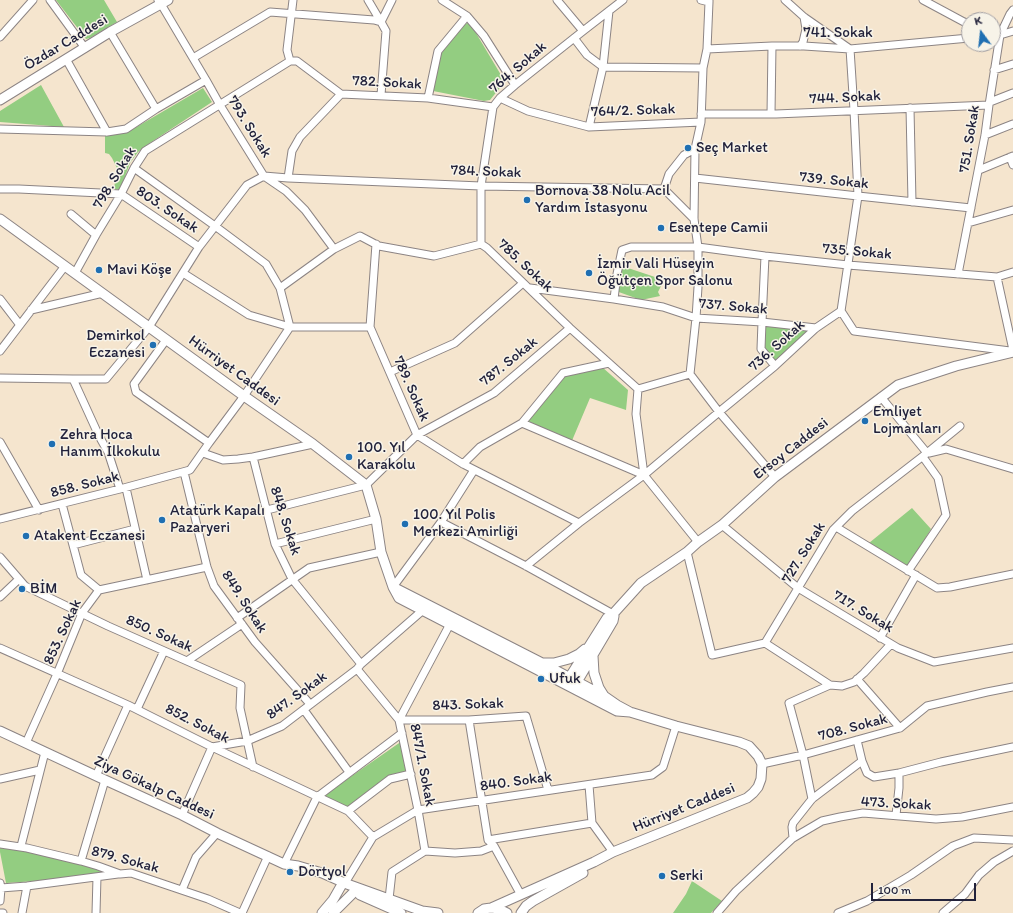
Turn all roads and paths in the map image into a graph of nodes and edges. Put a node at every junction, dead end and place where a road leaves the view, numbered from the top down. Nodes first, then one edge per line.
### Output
1 (33, 0) edge
2 (50, 0) edge
3 (293, 0) edge
4 (368, 0) edge
5 (392, 0) edge
6 (442, 0) edge
7 (557, 0) edge
8 (623, 0) edge
9 (700, 0) edge
10 (785, 0) edge
11 (923, 0) edge
12 (162, 1) edge
13 (709, 1) edge
14 (1013, 10) edge
15 (609, 11) junction
16 (291, 13) junction
17 (467, 16) junction
18 (804, 17) junction
19 (961, 20) edge
20 (381, 22) junction
21 (1001, 27) edge
22 (583, 31) junction
23 (1013, 31) edge
24 (110, 32) junction
25 (1001, 34) edge
26 (0, 37) edge
27 (574, 38) junction
28 (961, 39) edge
29 (772, 46) junction
30 (800, 46) junction
31 (85, 48) junction
32 (707, 49) junction
33 (850, 49) junction
34 (995, 52) edge
35 (193, 58) junction
36 (66, 59) junction
37 (290, 61) junction
38 (1013, 64) edge
39 (603, 67) junction
40 (703, 68) junction
41 (994, 70) junction
42 (206, 80) junction
43 (515, 85) junction
44 (1013, 93) edge
45 (341, 94) junction
46 (381, 95) junction
47 (428, 98) junction
48 (500, 98) junction
49 (0, 99) edge
50 (989, 103) junction
51 (220, 105) junction
52 (493, 107) junction
53 (910, 108) junction
54 (156, 109) junction
55 (854, 110) junction
56 (771, 114) junction
57 (701, 118) junction
58 (1013, 124) edge
59 (589, 127) junction
60 (0, 129) edge
61 (107, 132) junction
62 (985, 135) junction
63 (695, 149) junction
64 (1011, 156) edge
65 (1013, 166) edge
66 (134, 168) junction
67 (979, 170) junction
68 (264, 176) junction
69 (288, 178) junction
70 (695, 178) junction
71 (482, 186) junction
72 (0, 189) edge
73 (664, 189) junction
74 (121, 194) junction
75 (858, 196) junction
76 (912, 202) junction
77 (971, 208) junction
78 (1013, 210) edge
79 (71, 214) dead end
80 (0, 219) edge
81 (694, 220) junction
82 (968, 223) junction
83 (216, 226) junction
84 (96, 235) junction
85 (376, 244) junction
86 (481, 244) junction
87 (199, 247) junction
88 (698, 247) junction
89 (334, 249) junction
90 (765, 256) junction
91 (848, 265) junction
92 (65, 266) junction
93 (1013, 272) edge
94 (75, 273) junction
95 (183, 273) junction
96 (958, 274) junction
97 (997, 277) junction
98 (523, 283) junction
99 (280, 288) junction
100 (530, 288) junction
101 (102, 293) junction
102 (0, 299) edge
103 (614, 299) junction
104 (31, 310) junction
105 (841, 311) junction
106 (696, 318) junction
107 (762, 322) junction
108 (20, 325) junction
109 (149, 327) junction
110 (290, 327) junction
111 (370, 327) junction
112 (570, 328) junction
113 (816, 328) junction
114 (166, 340) junction
115 (0, 351) edge
116 (1013, 351) edge
117 (609, 363) junction
118 (775, 366) junction
119 (390, 372) junction
120 (690, 374) junction
121 (0, 378) edge
122 (73, 379) junction
123 (638, 389) junction
124 (244, 396) junction
125 (881, 397) junction
126 (719, 412) junction
127 (522, 423) junction
128 (960, 426) dead end
129 (417, 435) junction
130 (0, 442) edge
131 (209, 443) junction
132 (313, 444) junction
133 (202, 453) junction
134 (925, 455) junction
135 (253, 458) junction
136 (463, 464) junction
137 (1013, 469) edge
138 (474, 470) junction
139 (184, 472) junction
140 (644, 475) junction
141 (775, 477) junction
142 (366, 485) junction
143 (123, 488) junction
144 (62, 504) junction
145 (39, 510) junction
146 (267, 510) junction
147 (0, 519) edge
148 (376, 519) junction
149 (441, 522) junction
150 (579, 522) junction
151 (722, 525) junction
152 (836, 527) junction
153 (135, 529) junction
154 (698, 542) junction
155 (276, 544) junction
156 (73, 545) junction
157 (381, 552) junction
158 (687, 552) junction
159 (0, 557) edge
160 (526, 566) junction
161 (207, 567) junction
162 (908, 571) junction
163 (1013, 574) edge
164 (916, 575) junction
165 (19, 579) junction
166 (147, 580) junction
167 (292, 580) junction
168 (394, 587) junction
169 (798, 588) junction
170 (99, 590) junction
171 (0, 597) edge
172 (423, 610) junction
173 (82, 613) junction
174 (614, 614) junction
175 (237, 618) junction
176 (242, 624) junction
177 (450, 624) junction
178 (880, 638) junction
179 (764, 643) junction
180 (891, 644) junction
181 (588, 647) junction
182 (0, 648) edge
183 (1013, 648) edge
184 (164, 651) junction
185 (593, 656) junction
186 (187, 661) junction
187 (542, 663) junction
188 (359, 666) junction
189 (57, 674) junction
190 (857, 679) junction
191 (571, 683) junction
192 (830, 685) junction
193 (1013, 687) edge
194 (604, 696) junction
195 (128, 704) junction
196 (310, 704) junction
197 (137, 709) junction
198 (304, 710) junction
199 (630, 712) junction
200 (399, 720) junction
201 (469, 720) junction
202 (676, 726) junction
203 (900, 728) junction
204 (0, 731) edge
205 (402, 733) junction
206 (857, 740) junction
207 (248, 741) junction
208 (26, 743) junction
209 (212, 747) junction
210 (1013, 747) edge
211 (45, 752) junction
212 (802, 755) junction
213 (862, 761) junction
214 (762, 764) junction
215 (253, 767) junction
216 (40, 770) junction
217 (350, 772) junction
218 (898, 773) junction
219 (411, 774) junction
220 (96, 776) junction
221 (0, 779) edge
222 (105, 780) junction
223 (589, 784) junction
224 (548, 790) junction
225 (317, 797) junction
226 (812, 799) junction
227 (482, 800) junction
228 (1013, 807) edge
229 (418, 810) junction
230 (348, 811) junction
231 (182, 815) junction
232 (896, 815) junction
233 (592, 823) junction
234 (217, 833) junction
235 (373, 837) junction
236 (793, 838) junction
237 (488, 840) junction
238 (1013, 840) edge
239 (0, 844) edge
240 (21, 846) junction
241 (494, 846) junction
242 (425, 851) junction
243 (1013, 851) edge
244 (613, 852) junction
245 (268, 856) junction
246 (81, 861) junction
247 (594, 862) junction
248 (284, 864) junction
249 (352, 870) junction
250 (120, 874) junction
251 (98, 877) junction
252 (1, 885) edge
253 (343, 885) junction
254 (27, 886) junction
255 (182, 890) junction
256 (356, 890) junction
257 (521, 895) junction
258 (0, 902) edge
259 (392, 907) edge
260 (491, 908) junction
261 (230, 911) edge
262 (22, 913) edge
263 (96, 913) edge
264 (241, 913) edge
265 (322, 913) edge
266 (333, 913) edge
267 (438, 913) edge
268 (478, 913) edge
269 (507, 913) edge
270 (521, 913) edge
271 (717, 913) edge
272 (838, 913) edge
273 (943, 913) edge

1 - 26 street
2 - 31 street
3 - 16 street
4 - 20 street
5 - 20 street
6 - 17 street
7 - 22 street
8 - 15 street, 764. Sokak
9 - 13 street
10 - 18 street
11 - 19 street
12 - 24 main road, Özdar Caddesi
12 - 35 street, 793. Sokak
13 - 32 street
14 - 21 street, 751. Sokak
15 - 22 street, 764. Sokak
15 - 39 street
16 - 20 street
16 - 35 street
16 - 37 street
17 - 43 street
17 - 47 street
18 - 30 street
18 - 33 street
20 - 46 street
22 - 27 street, 764. Sokak
23 - 25 street
24 - 31 main road, Özdar Caddesi
24 - 54 street
27 - 39 street
27 - 43 street, 764. Sokak
28 - 33 street, 741. Sokak
29 - 30 street, 741. Sokak
29 - 32 street, 741. Sokak
29 - 56 street
30 - 33 street, 741. Sokak
31 - 36 main road, Özdar Caddesi
32 - 40 street
33 - 55 street
34 - 41 street, 751. Sokak
35 - 42 street, 793. Sokak
36 - 49 main road, Özdar Caddesi
36 - 61 street
37 - 45 street, 782. Sokak
37 - 51 street, 798. Sokak
38 - 41 street
39 - 40 street
39 - 59 street
40 - 57 street
41 - 50 street, 751. Sokak
42 - 51 street, 793. Sokak
42 - 54 street
43 - 48 street, 764. Sokak
44 - 50 street, 744. Sokak
45 - 46 street, 782. Sokak
45 - 69 street
46 - 47 street, 782. Sokak
47 - 52 street, 782. Sokak
48 - 52 street, 764. Sokak
48 - 59 street, 764/2. Sokak
50 - 53 street, 744. Sokak
50 - 62 street, 751. Sokak
51 - 66 street, 798. Sokak
51 - 68 street, 793. Sokak
52 - 71 street, 764. Sokak
53 - 55 street, 744. Sokak
53 - 76 street
54 - 61 street
55 - 56 street, 744. Sokak
55 - 75 street
56 - 57 street, 744. Sokak
57 - 59 street, 764/2. Sokak
57 - 63 street
58 - 62 street
60 - 61 street
62 - 67 street, 751. Sokak
63 - 70 street
63 - 73 street
64 - 65 street
64 - 67 street
66 - 74 street, 798. Sokak
66 - 83 street
67 - 77 street, 751. Sokak
68 - 69 street, 784. Sokak
68 - 83 street
68 - 89 street, 793. Sokak
69 - 71 street, 784. Sokak
70 - 75 street, 739. Sokak
70 - 81 street
71 - 73 street, 784. Sokak
71 - 86 street, 764. Sokak
72 - 74 street, 803. Sokak
73 - 81 street
74 - 84 street, 798. Sokak
74 - 87 street, 803. Sokak
75 - 76 street, 739. Sokak
75 - 91 street
76 - 77 street, 739. Sokak
77 - 82 street, 751. Sokak
78 - 82 street
79 - 84 street
80 - 92 main road, Hürriyet Caddesi
81 - 88 street
82 - 96 street, 751. Sokak
83 - 87 street
83 - 99 street
84 - 94 street, 798. Sokak
85 - 86 street, 785. Sokak
85 - 89 street, 785. Sokak
85 - 111 street, 789. Sokak
86 - 98 street, 785. Sokak
87 - 95 street
88 - 90 street, 735. Sokak
88 - 103 street, 735. Sokak
88 - 106 street
89 - 99 street, 785. Sokak
90 - 91 street, 735. Sokak
90 - 107 street
91 - 96 street, 735. Sokak
91 - 105 street
92 - 94 main road, Hürriyet Caddesi
92 - 104 street
93 - 97 street, 735. Sokak
94 - 101 main road, Hürriyet Caddesi
95 - 109 street
95 - 110 street
96 - 97 street, 735. Sokak
97 - 116 street
98 - 100 street, 785. Sokak
98 - 119 street
99 - 110 street
100 - 103 street, 737. Sokak
100 - 112 street, 785. Sokak
101 - 104 street
101 - 109 main road, Hürriyet Caddesi
102 - 108 street
103 - 106 street, 737. Sokak
104 - 108 street
105 - 113 street, 736. Sokak
105 - 116 street
106 - 107 street, 737. Sokak
106 - 120 street
107 - 113 street, 737. Sokak
107 - 118 street
108 - 115 street
109 - 114 main road, Hürriyet Caddesi
109 - 122 street
110 - 111 street
110 - 124 street
111 - 119 street, 789. Sokak
112 - 117 street, 785. Sokak
112 - 129 street, 787. Sokak
113 - 118 street, 736. Sokak
114 - 124 main road, Hürriyet Caddesi
114 - 131 street
116 - 125 main road, Ersoy Caddesi
117 - 123 street, 785. Sokak
117 - 127 street
118 - 126 street, 736. Sokak
119 - 129 street, 789. Sokak
120 - 123 street
120 - 126 street
121 - 122 street
122 - 143 street
123 - 140 street
124 - 131 street
124 - 132 main road, Hürriyet Caddesi
125 - 134 street
125 - 141 main road, Ersoy Caddesi
126 - 140 street, 736. Sokak
126 - 141 street
127 - 136 street
127 - 140 street
128 - 134 street, 727. Sokak
129 - 136 street, 789. Sokak
129 - 142 street, 787. Sokak
130 - 145 street
131 - 133 street, 858. Sokak
132 - 135 street
132 - 142 main road, Hürriyet Caddesi
133 - 135 street
133 - 139 street, 858. Sokak
134 - 137 street
134 - 152 street, 727. Sokak
134 - 162 street
135 - 146 street, 848. Sokak
136 - 138 street, 789. Sokak
138 - 149 street
138 - 150 street, 789. Sokak
139 - 143 street, 858. Sokak
139 - 161 street, 849. Sokak
140 - 150 street, 736. Sokak
140 - 154 street
141 - 151 main road, Ersoy Caddesi
142 - 146 street
142 - 148 main road
143 - 144 street, 858. Sokak
143 - 153 street
144 - 145 street, 858. Sokak
144 - 156 street
145 - 147 street, 858. Sokak
146 - 155 street, 848. Sokak
148 - 155 street
148 - 157 main road
149 - 160 street
149 - 168 street
150 - 160 street, 736. Sokak
151 - 154 main road, Ersoy Caddesi
151 - 169 street, 717. Sokak
152 - 162 street
152 - 169 street, 727. Sokak
153 - 156 street
153 - 166 street
154 - 158 main road, Ersoy Caddesi
155 - 167 street, 848. Sokak
156 - 170 street
157 - 167 street
157 - 168 main road
158 - 174 main road, Ersoy Caddesi
158 - 179 street
159 - 165 street
160 - 174 street
161 - 166 street, 853. Sokak
161 - 175 street, 849. Sokak
162 - 164 street
163 - 164 street
164 - 178 street
165 - 171 street
165 - 173 street, 850. Sokak
166 - 170 street, 853. Sokak
167 - 175 street
167 - 188 street, 848. Sokak
168 - 172 main road
168 - 187 main road
169 - 178 street, 717. Sokak
169 - 179 street, 727. Sokak
170 - 173 street, 853. Sokak
172 - 177 main road
172 - 188 street, 847. Sokak
173 - 184 street, 850. Sokak
173 - 189 street, 853. Sokak
174 - 181 main road, Ersoy Caddesi
174 - 185 main road, Ersoy Caddesi
175 - 176 street, 849. Sokak
176 - 186 street
176 - 196 street, 849. Sokak
177 - 191 main road
177 - 200 street, 847/1. Sokak
178 - 180 street, 717. Sokak
179 - 192 street
180 - 183 street, 717. Sokak
180 - 190 street
181 - 187 main road, Ersoy Caddesi
181 - 191 main road, Ersoy Caddesi
182 - 189 street, 852. Sokak
184 - 186 street, 850. Sokak
184 - 197 street
185 - 191 main road, Ersoy Caddesi
185 - 194 main road
186 - 207 street, 850. Sokak
187 - 191 main road
188 - 196 street, 847. Sokak
188 - 200 street
189 - 195 street, 852. Sokak
189 - 208 street, 853. Sokak
190 - 192 street
190 - 203 street
191 - 194 main road
191 - 199 main road
192 - 212 street
193 - 203 street, 708. Sokak
194 - 199 main road
195 - 197 street, 852. Sokak
195 - 220 street
196 - 198 street, 847. Sokak
197 - 209 street, 852. Sokak
198 - 207 street, 847. Sokak
198 - 217 street
199 - 202 main road
200 - 201 street, 843. Sokak
200 - 205 street, 847/1. Sokak
201 - 224 street, 843. Sokak
201 - 227 street
202 - 214 main road
202 - 223 street, 840. Sokak
203 - 206 street, 708. Sokak
204 - 208 main road, Ziya Gökalp Caddesi
205 - 217 street
205 - 219 street, 847/1. Sokak
206 - 212 street, 708. Sokak
206 - 213 street
207 - 209 street, 847. Sokak
207 - 215 street, 850. Sokak
208 - 211 main road, Ziya Gökalp Caddesi
209 - 215 street, 852. Sokak
209 - 231 street
210 - 218 street
211 - 216 street
211 - 220 main road, Ziya Gökalp Caddesi
212 - 214 street, 708. Sokak
212 - 226 street
213 - 218 street
213 - 226 street
214 - 244 main road, Hürriyet Caddesi
215 - 225 street, 852. Sokak
216 - 221 street
216 - 240 street
217 - 225 street
218 - 232 street
219 - 229 street, 847/1. Sokak
219 - 230 street
220 - 222 main road, Ziya Gökalp Caddesi
222 - 231 main road, Ziya Gökalp Caddesi
222 - 246 street
223 - 224 street, 840. Sokak
223 - 233 street
224 - 227 street, 840. Sokak
225 - 230 street, 852. Sokak
225 - 248 street
226 - 236 street
227 - 229 street, 840. Sokak
227 - 237 street
228 - 232 street, 473. Sokak
229 - 235 street, 840. Sokak
229 - 242 street, 847/1. Sokak
230 - 235 street, 852. Sokak
231 - 234 main road, Ziya Gökalp Caddesi
232 - 236 street, 473. Sokak
233 - 237 street
233 - 244 street
234 - 245 main road, Ziya Gökalp Caddesi
234 - 255 street
235 - 249 street, 840. Sokak
236 - 271 street, 473. Sokak
237 - 241 street
238 - 272 street
239 - 240 street, 879. Sokak
240 - 246 street, 879. Sokak
241 - 242 street
241 - 257 street
242 - 259 street
243 - 273 street
244 - 247 main road, Hürriyet Caddesi
245 - 248 main road, Ziya Gökalp Caddesi
245 - 264 street
246 - 250 street, 879. Sokak
247 - 257 main road
247 - 270 main road
248 - 253 main road, Ziya Gökalp Caddesi
249 - 253 street, 840. Sokak
249 - 256 street
250 - 251 street
250 - 255 street, 879. Sokak
251 - 254 street
251 - 263 street
252 - 254 street
252 - 258 street
253 - 256 main road, Ziya Gökalp Caddesi
253 - 265 main road
254 - 262 street
255 - 261 street, 879. Sokak
256 - 259 main road, Ziya Gökalp Caddesi
256 - 266 main road
257 - 260 main road
259 - 267 main road, Ziya Gökalp Caddesi
260 - 268 main road
260 - 269 main road
261 - 264 street, 879. Sokak

